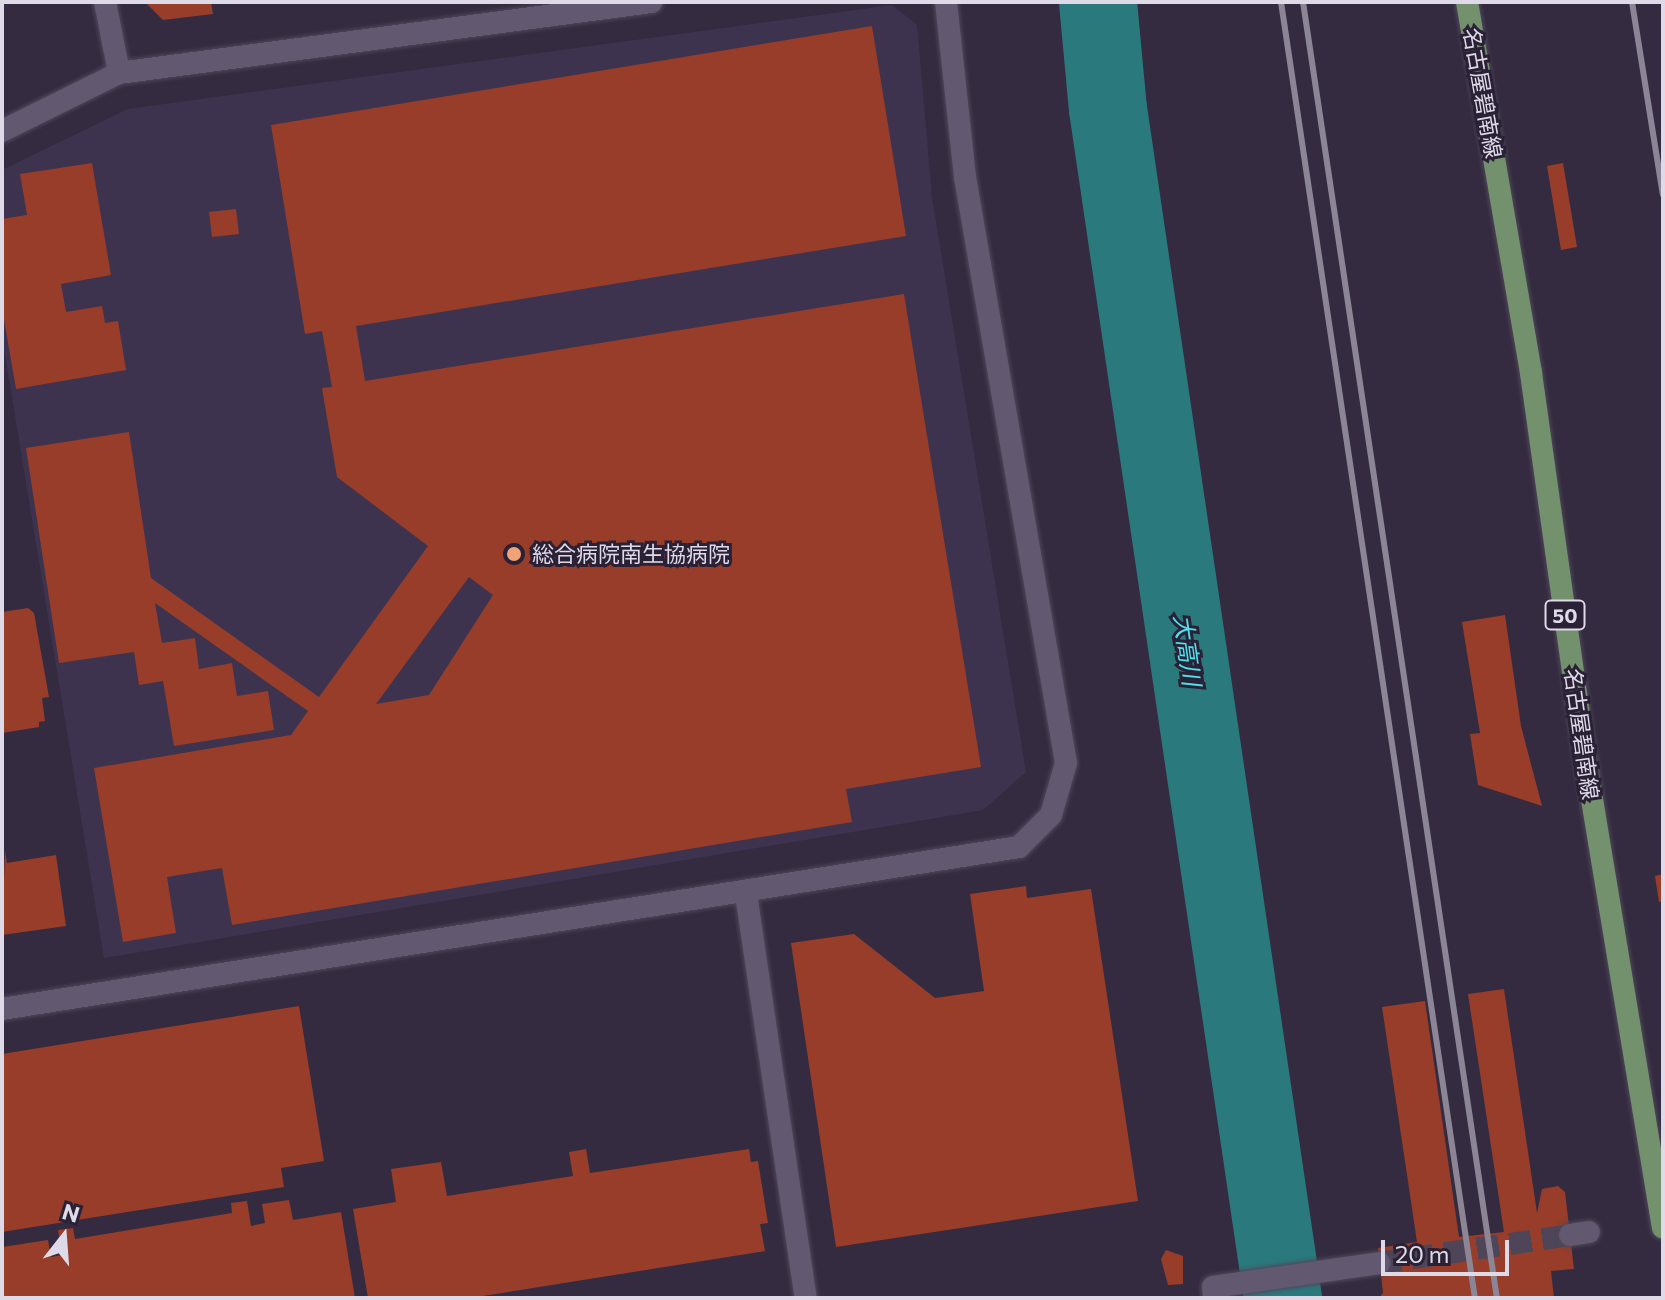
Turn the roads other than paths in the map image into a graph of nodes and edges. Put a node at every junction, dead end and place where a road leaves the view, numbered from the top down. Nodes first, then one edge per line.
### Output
1 (105, 2) edge
2 (651, 2) edge
3 (946, 2) edge
4 (1467, 2) edge
5 (119, 73) junction
6 (2, 131) edge
7 (746, 894) junction
8 (2, 1009) edge
9 (1663, 1228) edge
10 (1379, 1263) tunnel mouth
11 (806, 1298) edge
12 (1214, 1298) edge

1 - 5 street
2 - 5 street
3 - 7 street
4 - 9 main road, 名古屋碧南線 / 50
5 - 6 street
7 - 8 street
7 - 11 street
10 - 12 street

